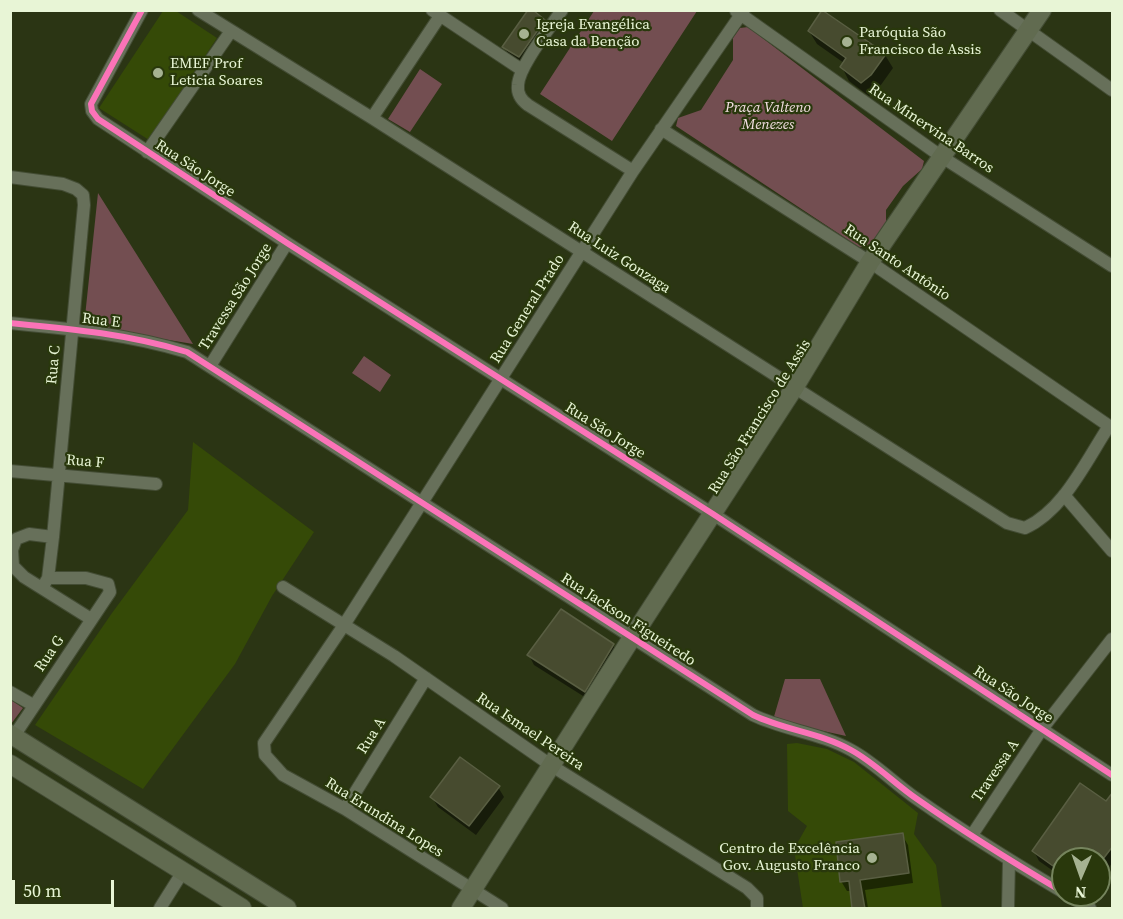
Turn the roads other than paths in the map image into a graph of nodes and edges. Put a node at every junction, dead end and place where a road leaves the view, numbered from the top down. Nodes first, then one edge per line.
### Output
1 (142, 10) edge
2 (198, 10) edge
3 (562, 10) edge
4 (1000, 10) edge
5 (1042, 10) edge
6 (740, 12) edge
7 (436, 13) edge
8 (1028, 30) junction
9 (231, 31) junction
10 (522, 70) junction
11 (1113, 90) edge
12 (372, 118) junction
13 (661, 129) junction
14 (147, 152) junction
15 (942, 157) junction
16 (633, 171) junction
17 (10, 177) edge
18 (287, 243) junction
19 (582, 253) junction
20 (870, 262) junction
21 (1113, 266) edge
22 (10, 323) edge
23 (73, 329) junction
24 (187, 352) joint
25 (210, 366) junction
26 (501, 380) junction
27 (794, 388) junction
28 (1111, 427) edge
29 (10, 471) edge
30 (59, 475) junction
31 (156, 484) dead end
32 (1064, 495) junction
33 (422, 503) junction
34 (713, 514) junction
35 (53, 537) junction
36 (1113, 551) edge
37 (45, 583) junction
38 (283, 587) dead end
39 (91, 619) junction
40 (344, 625) junction
41 (633, 636) junction
42 (1113, 639) edge
43 (426, 678) junction
44 (10, 692) edge
45 (33, 705) junction
46 (1042, 729) junction
47 (12, 735) edge
48 (264, 743) joint
49 (10, 764) edge
50 (552, 766) junction
51 (1113, 775) edge
52 (345, 809) junction
53 (972, 835) junction
54 (1009, 860) junction
55 (182, 873) junction
56 (1051, 885) edge
57 (473, 890) junction
58 (757, 905) edge
59 (160, 909) edge
60 (242, 909) edge
61 (286, 909) edge
62 (461, 909) edge
63 (502, 909) edge
64 (1008, 909) edge

1 - 14 street, Rua São Jorge
2 - 9 street, Rua Luiz Gonzaga
3 - 10 street
4 - 8 street
5 - 8 street, Rua São Francisco de Assis
6 - 13 street, Rua General Prado
6 - 15 street, Rua Minervina Barros
7 - 10 street
7 - 12 street
8 - 11 street
8 - 15 street, Rua São Francisco de Assis
9 - 12 street, Rua Luiz Gonzaga
9 - 14 street
10 - 16 street
12 - 19 street, Rua Luiz Gonzaga
13 - 16 street, Rua General Prado
13 - 20 street, Rua Santo Antônio
14 - 18 street, Rua São Jorge
15 - 20 street, Rua São Francisco de Assis
15 - 21 street, Rua Minervina Barros
16 - 19 street, Rua General Prado
17 - 23 street, Rua C
18 - 25 street, Travessa São Jorge
18 - 26 street, Rua São Jorge
19 - 26 street, Rua General Prado
19 - 27 street, Rua Luiz Gonzaga
20 - 27 street, Rua São Francisco de Assis
20 - 28 street, Rua Santo Antônio
22 - 23 street, Rua E
23 - 24 street, Rua E
23 - 30 street, Rua C
24 - 25 street, Rua Jackson Figueiredo
25 - 33 street, Rua Jackson Figueiredo
26 - 33 street, Rua General Prado
26 - 34 street, Rua São Jorge
27 - 32 street, Rua Luiz Gonzaga
27 - 34 street, Rua São Francisco de Assis
28 - 32 street
29 - 30 street, Rua F
30 - 31 street, Rua F
30 - 35 street, Rua C
32 - 36 street
33 - 40 street, Rua General Prado
33 - 41 street, Rua Jackson Figueiredo
34 - 41 street, Rua São Francisco de Assis
34 - 46 street, Rua São Jorge
35 - 37 street, Rua C
35 - 37 street
37 - 39 street
37 - 39 street
38 - 40 street, Rua Ismael Pereira
39 - 45 street, Rua G
40 - 43 street, Rua Ismael Pereira
40 - 48 street, Rua General Prado
41 - 50 street, Rua São Francisco de Assis
41 - 53 street, Rua Jackson Figueiredo
42 - 46 street, Travessa A
43 - 50 street, Rua Ismael Pereira
43 - 52 street, Rua A
44 - 45 street
45 - 47 street, Rua G
46 - 51 street, Rua São Jorge
46 - 53 street, Travessa A
47 - 61 street
48 - 52 street, Rua Erundina Lopes
49 - 55 street
50 - 57 street, Rua São Francisco de Assis
50 - 58 street, Rua Ismael Pereira
52 - 57 street, Rua Erundina Lopes
53 - 54 street, Rua Jackson Figueiredo
54 - 56 street, Rua Jackson Figueiredo
54 - 64 street
55 - 59 street
55 - 60 street
57 - 62 street, Rua São Francisco de Assis
57 - 63 street, Rua Erundina Lopes

